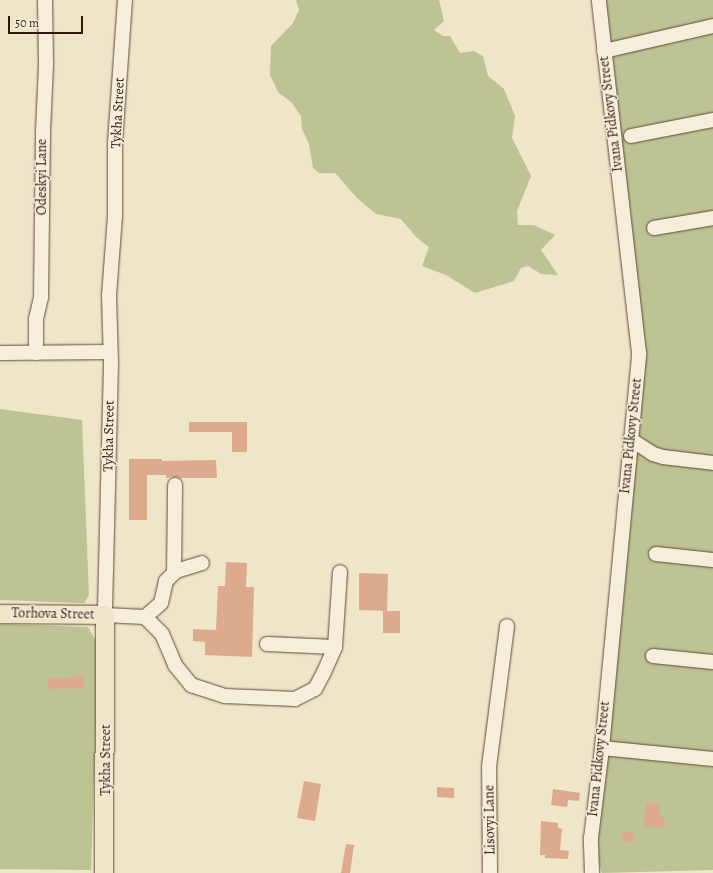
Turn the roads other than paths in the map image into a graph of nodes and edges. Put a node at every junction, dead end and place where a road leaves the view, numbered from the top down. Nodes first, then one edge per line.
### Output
1 (45, 0) edge
2 (125, 0) edge
3 (598, 0) edge
4 (713, 26) edge
5 (604, 51) junction
6 (713, 120) edge
7 (631, 136) dead end
8 (713, 218) edge
9 (654, 228) dead end
10 (110, 352) junction
11 (0, 353) edge
12 (36, 353) junction
13 (630, 439) junction
14 (713, 463) edge
15 (175, 485) dead end
16 (656, 554) dead end
17 (713, 560) edge
18 (202, 563) dead end
19 (340, 572) dead end
20 (174, 573) junction
21 (0, 614) edge
22 (106, 615) junction
23 (145, 616) junction
24 (507, 626) dead end
25 (267, 644) dead end
26 (335, 647) junction
27 (653, 656) dead end
28 (713, 662) edge
29 (602, 748) junction
30 (713, 759) edge
31 (104, 873) edge
32 (490, 873) edge
33 (592, 873) edge

1 - 12 street, Odeskyi Lane
2 - 10 street, Tykha Street
3 - 5 street, Ivana Pidkovy Street
4 - 5 street
5 - 13 street, Ivana Pidkovy Street
6 - 7 street
8 - 9 street
10 - 12 street
10 - 22 street, Tykha Street
11 - 12 street
13 - 14 street
13 - 29 street, Ivana Pidkovy Street
15 - 20 street
16 - 17 street
18 - 20 street
19 - 26 street
20 - 23 street
21 - 22 main road, Torhova Street
22 - 23 street
22 - 31 main road, Tykha Street
23 - 26 street
24 - 32 street, Lisovyi Lane
25 - 26 street
27 - 28 street
29 - 30 street
29 - 33 street, Ivana Pidkovy Street

